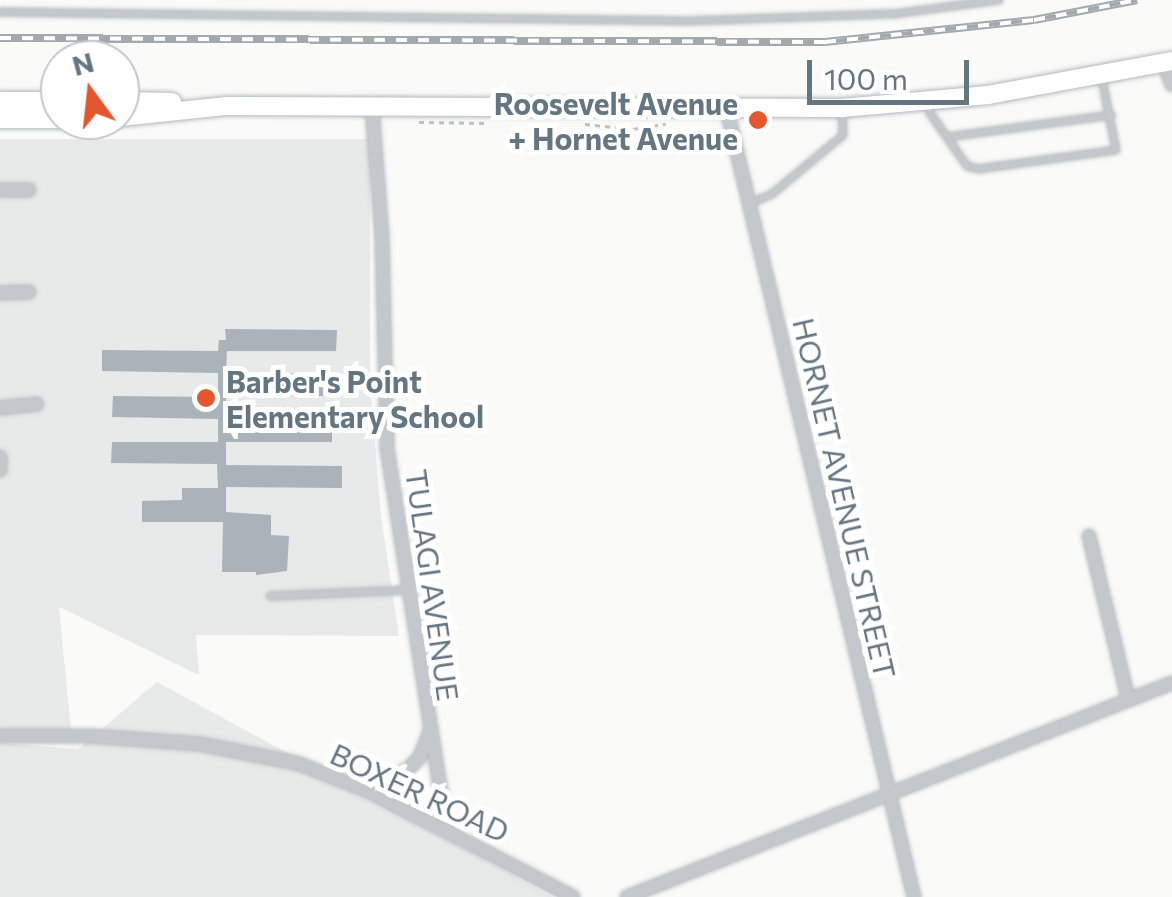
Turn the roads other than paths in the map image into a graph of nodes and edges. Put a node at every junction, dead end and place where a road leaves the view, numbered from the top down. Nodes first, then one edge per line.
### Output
1 (998, 0) edge
2 (0, 12) edge
3 (1168, 62) edge
4 (1102, 77) junction
5 (1172, 86) edge
6 (0, 101) edge
7 (40, 101) edge
8 (929, 102) junction
9 (140, 103) edge
10 (227, 106) junction
11 (372, 107) junction
12 (842, 108) junction
13 (728, 110) junction
14 (140, 115) edge
15 (1112, 115) junction
16 (0, 118) edge
17 (40, 119) edge
18 (947, 137) junction
19 (0, 190) edge
20 (28, 190) dead end
21 (751, 203) junction
22 (29, 292) dead end
23 (0, 293) edge
24 (37, 404) dead end
25 (0, 408) edge
26 (0, 457) edge
27 (0, 470) edge
28 (1089, 536) dead end
29 (408, 590) junction
30 (270, 596) dead end
31 (1172, 683) edge
32 (1128, 699) junction
33 (430, 731) junction
34 (0, 736) edge
35 (366, 790) junction
36 (889, 792) junction
37 (447, 830) junction
38 (573, 897) edge
39 (627, 897) edge
40 (914, 897) edge

1 - 2 lane
3 - 4 main road
3 - 5 street
4 - 8 main road
4 - 15 lane
6 - 7 main road
8 - 12 main road
8 - 18 lane
9 - 10 main road
10 - 11 main road
10 - 14 main road
11 - 13 main road
11 - 29 street, TULAGI AVENUE
12 - 13 main road
12 - 21 lane
13 - 21 street, HORNET AVENUE STREET
15 - 18 lane
15 - 18 lane
16 - 17 main road
19 - 20 street
21 - 36 street, HORNET AVENUE STREET
22 - 23 street
24 - 25 street
26 - 27 street
28 - 32 street
29 - 30 lane
29 - 33 street, TULAGI AVENUE
31 - 32 street
32 - 36 street
33 - 35 street
33 - 37 street, TULAGI AVENUE
34 - 35 street, BOXER ROAD
35 - 37 street, BOXER ROAD
36 - 39 street
36 - 40 street, HORNET AVENUE STREET
37 - 38 street, BOXER ROAD

